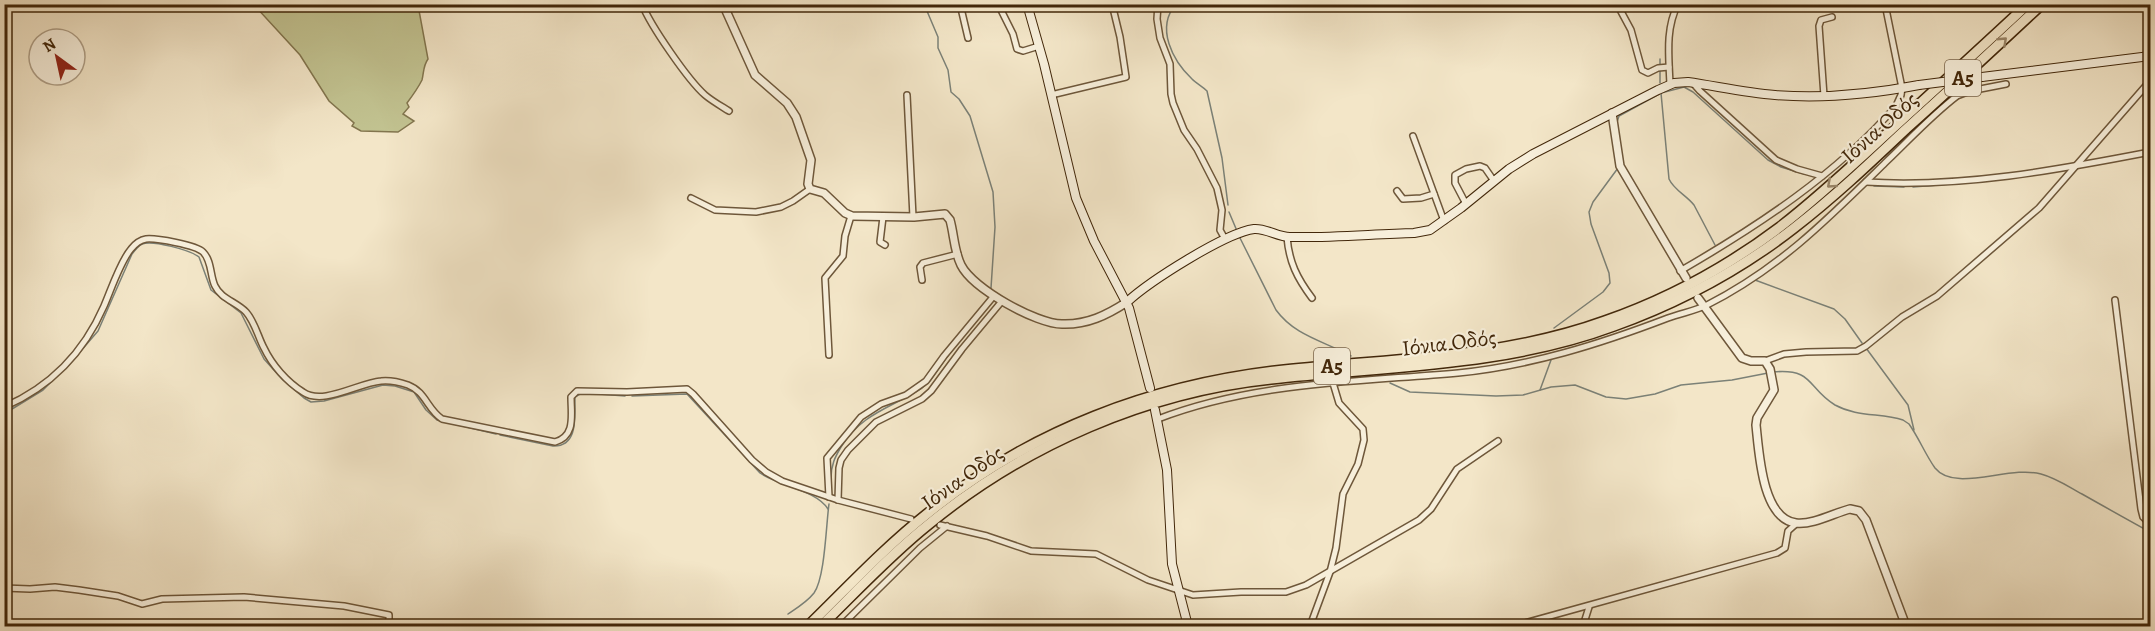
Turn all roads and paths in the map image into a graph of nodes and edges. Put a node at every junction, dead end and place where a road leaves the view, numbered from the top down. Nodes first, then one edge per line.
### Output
1 (642, 4) edge
2 (723, 4) edge
3 (960, 4) edge
4 (998, 4) edge
5 (1027, 4) edge
6 (1112, 4) edge
7 (1158, 4) edge
8 (1617, 4) edge
9 (1678, 4) edge
10 (1886, 4) edge
11 (2028, 4) edge
12 (2042, 4) edge
13 (1832, 17) dead end
14 (968, 38) dead end
15 (1039, 46) junction
16 (2151, 56) edge
17 (1664, 68) junction
18 (2151, 81) edge
19 (1693, 83) junction
20 (1670, 84) junction
21 (2006, 84) dead end
22 (1902, 88) junction
23 (1051, 94) junction
24 (908, 95) dead end
25 (1824, 96) junction
26 (729, 111) dead end
27 (1612, 113) junction
28 (1413, 136) dead end
29 (2151, 152) edge
30 (2077, 166) junction
31 (1822, 176) junction
32 (1494, 181) junction
33 (1866, 182) junction
34 (810, 189) junction
35 (1397, 191) dead end
36 (1434, 194) junction
37 (691, 198) dead end
38 (1466, 204) junction
39 (851, 216) junction
40 (883, 217) junction
41 (914, 217) junction
42 (1444, 221) junction
43 (1287, 237) junction
44 (1226, 239) junction
45 (885, 244) dead end
46 (958, 254) junction
47 (1680, 271) junction
48 (1686, 279) dead end
49 (922, 280) dead end
50 (993, 297) junction
51 (1312, 298) dead end
52 (1698, 298) dead end
53 (2115, 300) dead end
54 (1002, 301) junction
55 (1126, 302) junction
56 (1704, 306) junction
57 (829, 355) dead end
58 (1766, 361) junction
59 (1333, 383) junction
60 (1150, 388) dead end
61 (4, 408) edge
62 (1157, 414) joint
63 (1498, 441) dead end
64 (829, 497) junction
65 (838, 500) junction
66 (911, 519) dead end
67 (1797, 523) junction
68 (2151, 524) edge
69 (940, 525) dead end
70 (947, 526) junction
71 (1330, 572) junction
72 (4, 588) edge
73 (1178, 591) junction
74 (1589, 607) junction
75 (389, 627) edge
76 (808, 627) edge
77 (821, 627) edge
78 (841, 627) edge
79 (1188, 627) edge
80 (1310, 627) edge
81 (1514, 627) edge
82 (1583, 627) edge
83 (1906, 627) edge

1 - 26 street
2 - 34 street
3 - 14 street
4 - 15 street
5 - 15 main road
6 - 23 street
7 - 44 street
8 - 17 street
9 - 17 street
10 - 22 street
11 -> 76 highway, Ιόνια Οδός / Α5
77 -> 12 highway, Ιόνια Οδός / Α5
13 - 25 street
15 - 23 main road
16 - 22 main road, bridge
17 - 20 street
18 - 30 street
19 - 20 main road
19 - 25 main road
19 - 31 street
20 - 27 main road
21 - 33 street
22 - 25 main road
22 - 31 street
23 - 55 main road
24 - 41 street
27 - 32 main road
27 - 47 street
28 - 36 street
29 - 30 street
30 - 33 street
30 - 58 street
31 - 47 street
32 - 38 main road
32 - 38 street
33 - 56 street
34 - 37 street
34 - 39 street
35 - 36 street
36 - 42 street
38 - 42 main road
39 - 40 street
39 - 57 street
40 - 41 street
40 - 45 street
41 - 46 street
42 - 43 main road
43 - 44 main road
43 - 51 street
44 - 55 main road
46 - 49 street
46 - 50 street
47 - 48 street
50 - 54 street
50 - 64 street
52 - 56 street
53 - 68 street
54 - 55 street
54 - 65 street
55 - 60 main road
56 - 58 street
56 - 59 street
58 - 67 street
59 - 62 street
59 - 71 street
61 - 64 street
62 - 73 main road
63 - 71 street
64 - 65 street
65 - 66 street
67 - 74 street
67 - 83 street
69 - 70 street
70 - 73 street
70 - 78 street
71 - 73 street
71 - 80 street
72 - 75 street
73 - 79 main road
74 - 81 street
74 - 82 street

